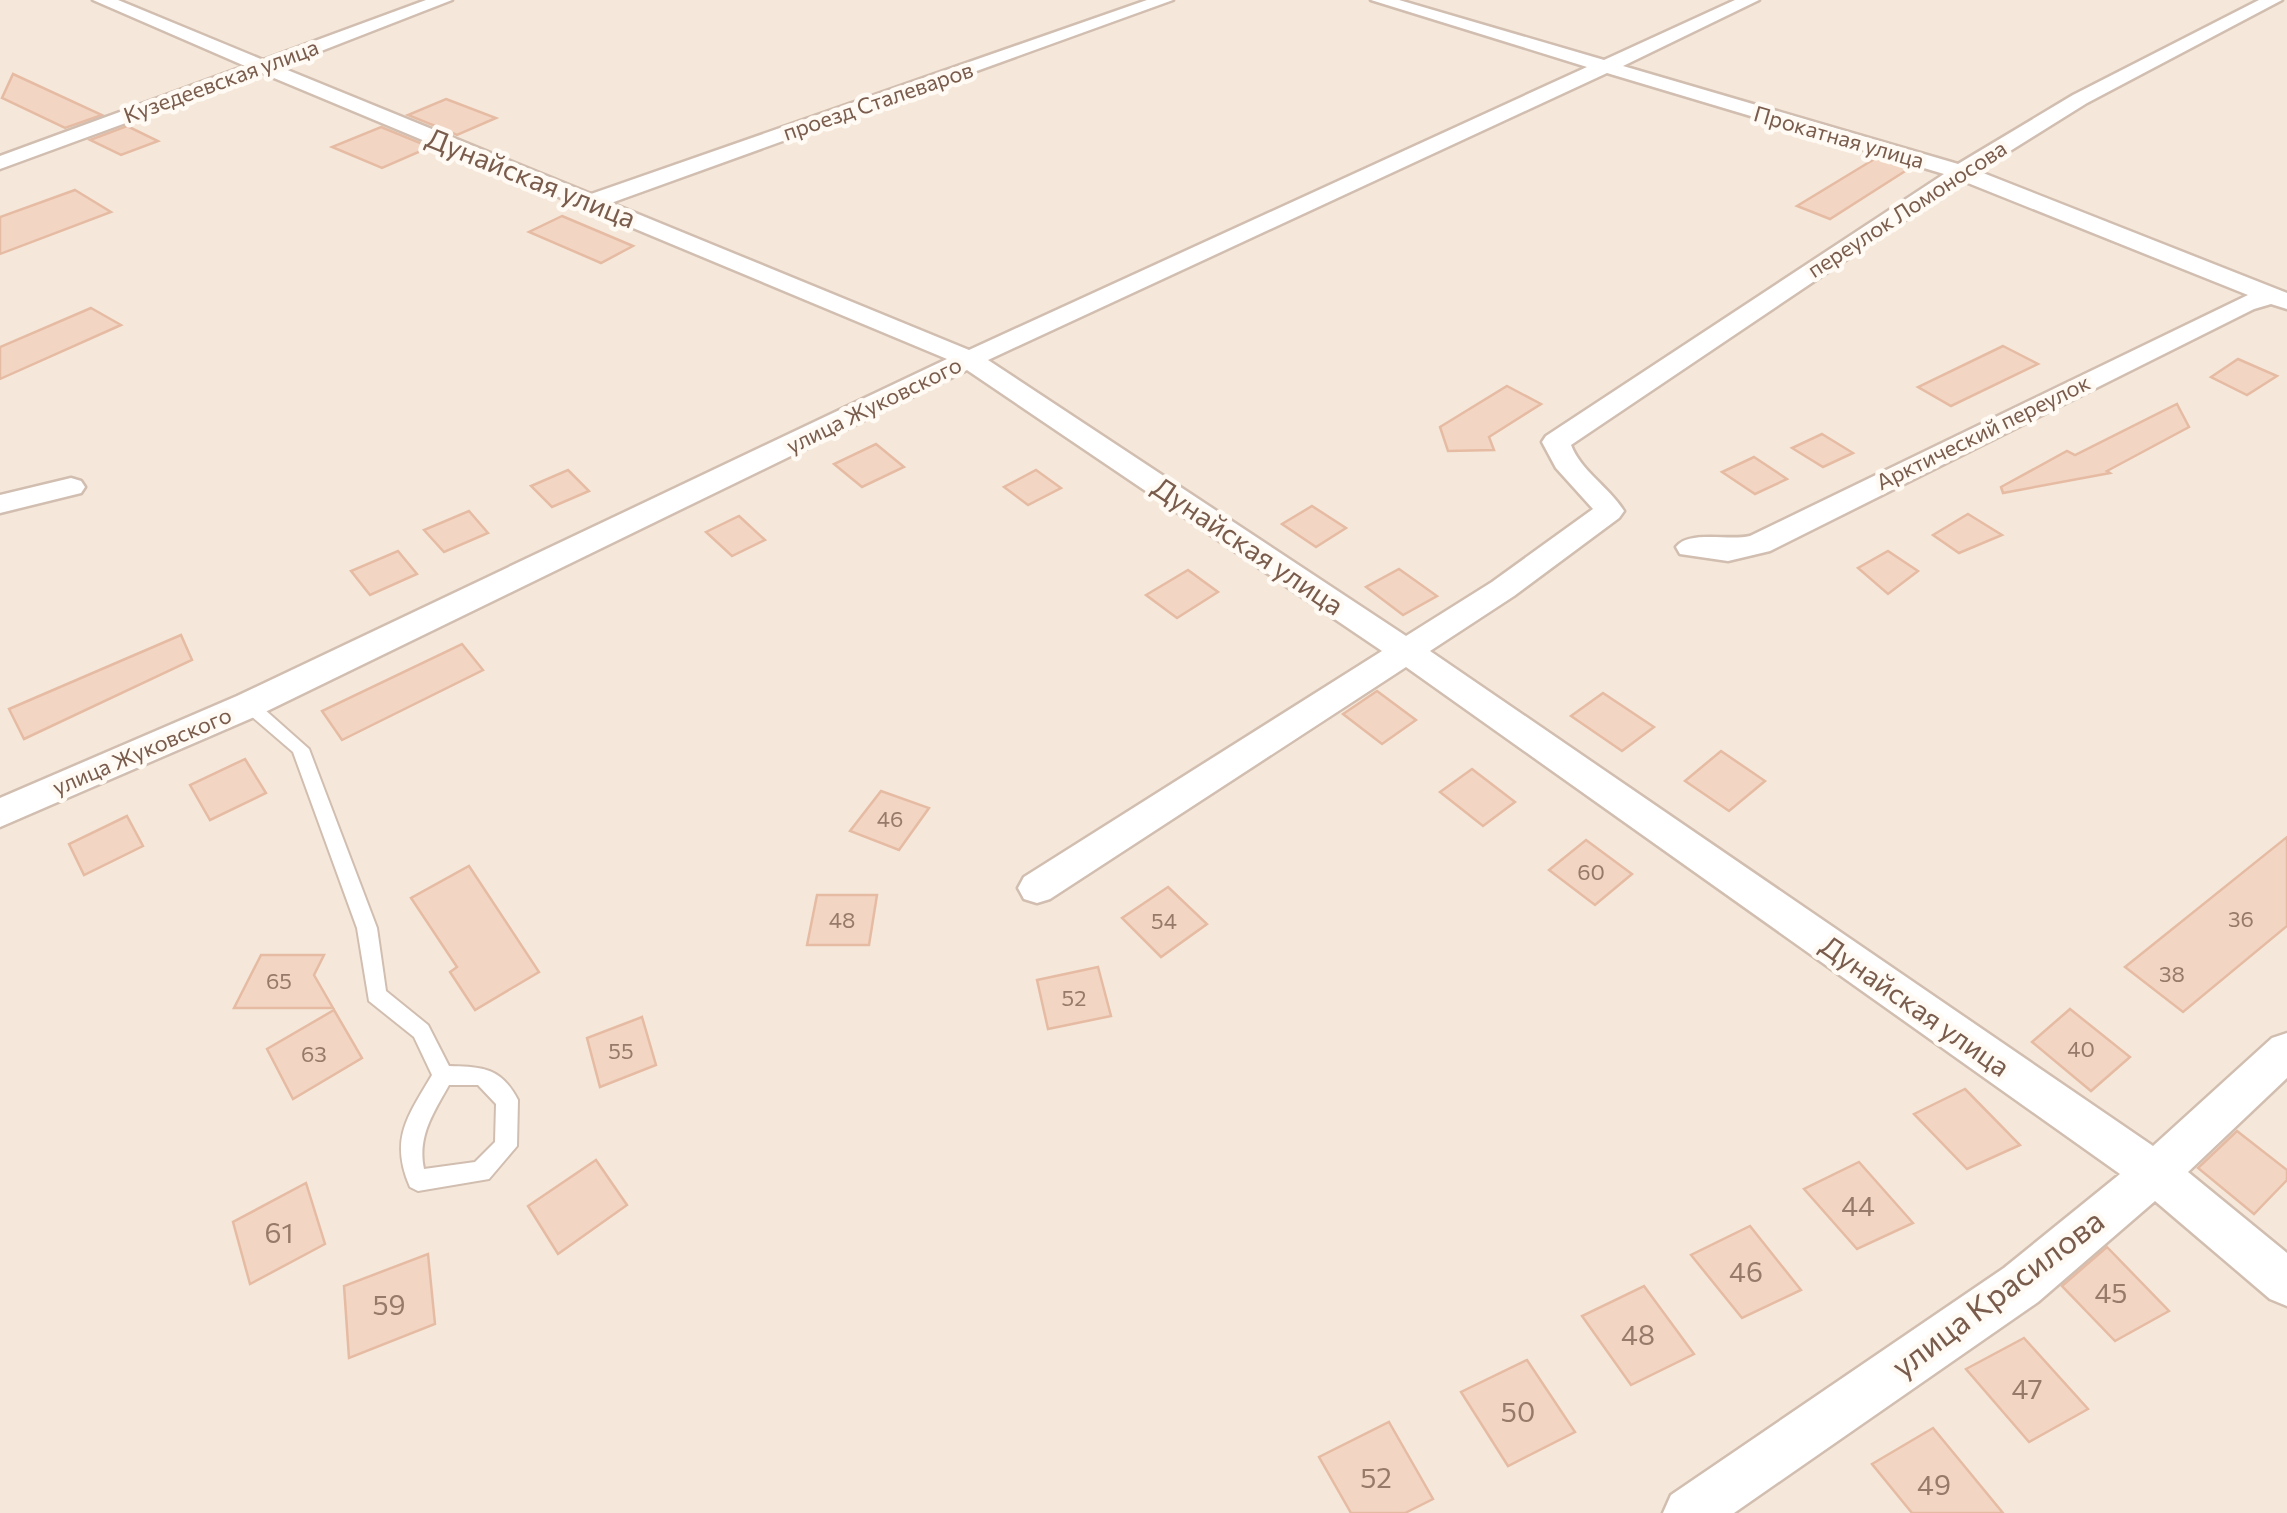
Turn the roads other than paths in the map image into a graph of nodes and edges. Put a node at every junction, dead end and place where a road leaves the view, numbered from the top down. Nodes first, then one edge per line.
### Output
1 (102, 0) edge
2 (443, 0) edge
3 (1164, 0) edge
4 (1380, 0) edge
5 (1750, 0) edge
6 (2273, 0) edge
7 (261, 66) junction
8 (1601, 67) junction
9 (0, 163) edge
10 (1960, 172) junction
11 (591, 202) junction
12 (2280, 299) edge
13 (969, 360) junction
14 (71, 487) dead end
15 (0, 504) edge
16 (1691, 547) dead end
17 (1402, 649) junction
18 (249, 705) junction
19 (0, 813) edge
20 (1037, 888) dead end
21 (2287, 1051) edge
22 (443, 1075) junction
23 (2155, 1173) junction
24 (2287, 1283) edge
25 (1689, 1513) edge

1 - 7 street, Дунайская улица
2 - 7 street, Кузедеевская улица
3 - 11 street, проезд Сталеваров
4 - 8 street, Прокатная улица
5 - 8 street, улица Жуковского
6 - 10 street, переулок Ломоносова
7 - 9 street, Кузедеевская улица
7 - 11 street, Дунайская улица
8 - 10 street, Прокатная улица
8 - 13 street, улица Жуковского
10 - 12 street, Прокатная улица
10 - 17 street, переулок Ломоносова
11 - 13 street, Дунайская улица
12 - 16 street, Арктический переулок
13 - 17 street, Дунайская улица
13 - 18 street, улица Жуковского
14 - 15 street
17 - 20 street
17 - 23 street, Дунайская улица
18 - 19 street, улица Жуковского
18 - 22 lane
21 - 23 street, улица Красилова
22 - 22 lane
23 - 24 street, Дунайская улица
23 - 25 street, улица Красилова

